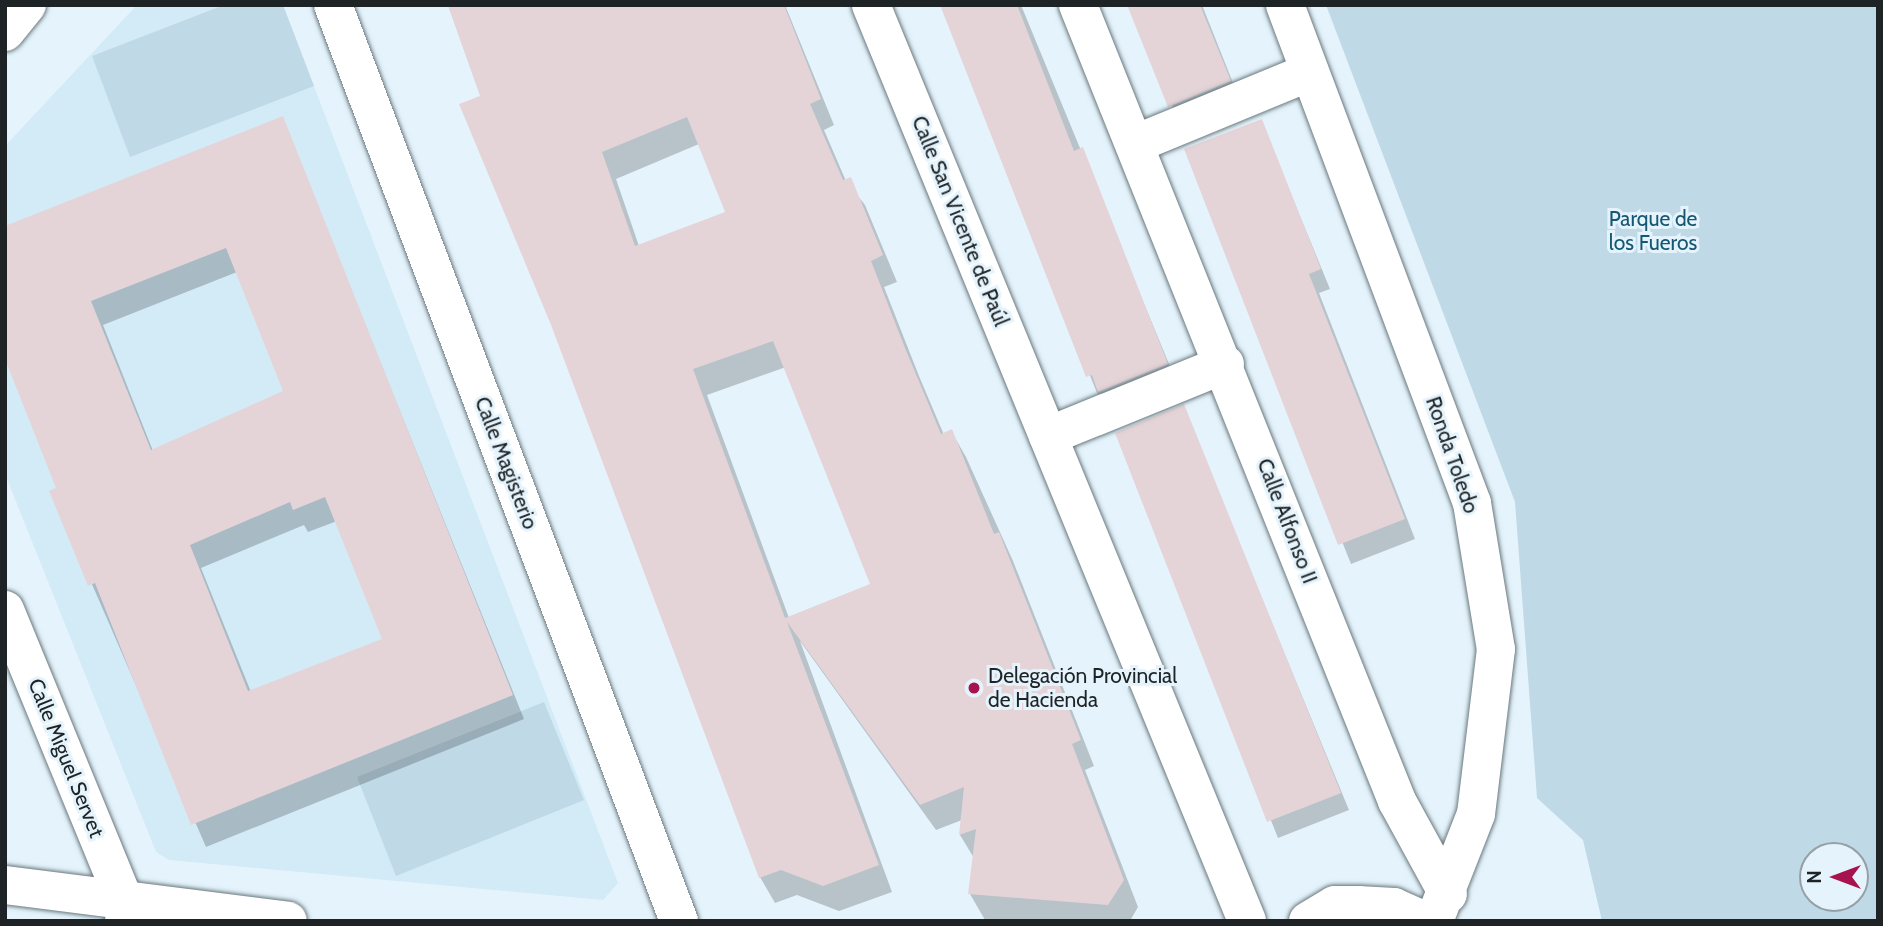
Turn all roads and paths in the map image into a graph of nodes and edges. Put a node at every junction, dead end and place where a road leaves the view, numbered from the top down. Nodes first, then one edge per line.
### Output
1 (333, 5) edge
2 (872, 5) edge
3 (1079, 5) edge
4 (1284, 5) edge
5 (1310, 72) junction
6 (1135, 145) junction
7 (1225, 364) junction
8 (1048, 436) junction
9 (5, 610) edge
10 (5, 886) edge
11 (1436, 912) edge
12 (125, 913) edge
13 (288, 921) edge
14 (679, 921) edge
15 (1247, 921) edge
16 (1308, 921) edge

1 - 14 street, Calle Magisterio
2 - 8 street, Calle San Vicente de Paúl
3 - 6 street, Calle Alfonso II
4 - 5 street, Ronda Toledo
5 - 6 street
5 - 11 street, Ronda Toledo
6 - 7 street, Calle Alfonso II
7 - 8 street
7 - 11 street, Calle Alfonso II
8 - 15 street, Calle San Vicente de Paúl
9 - 12 street, Calle Miguel Servet
10 - 12 street
11 - 16 street
12 - 13 street

